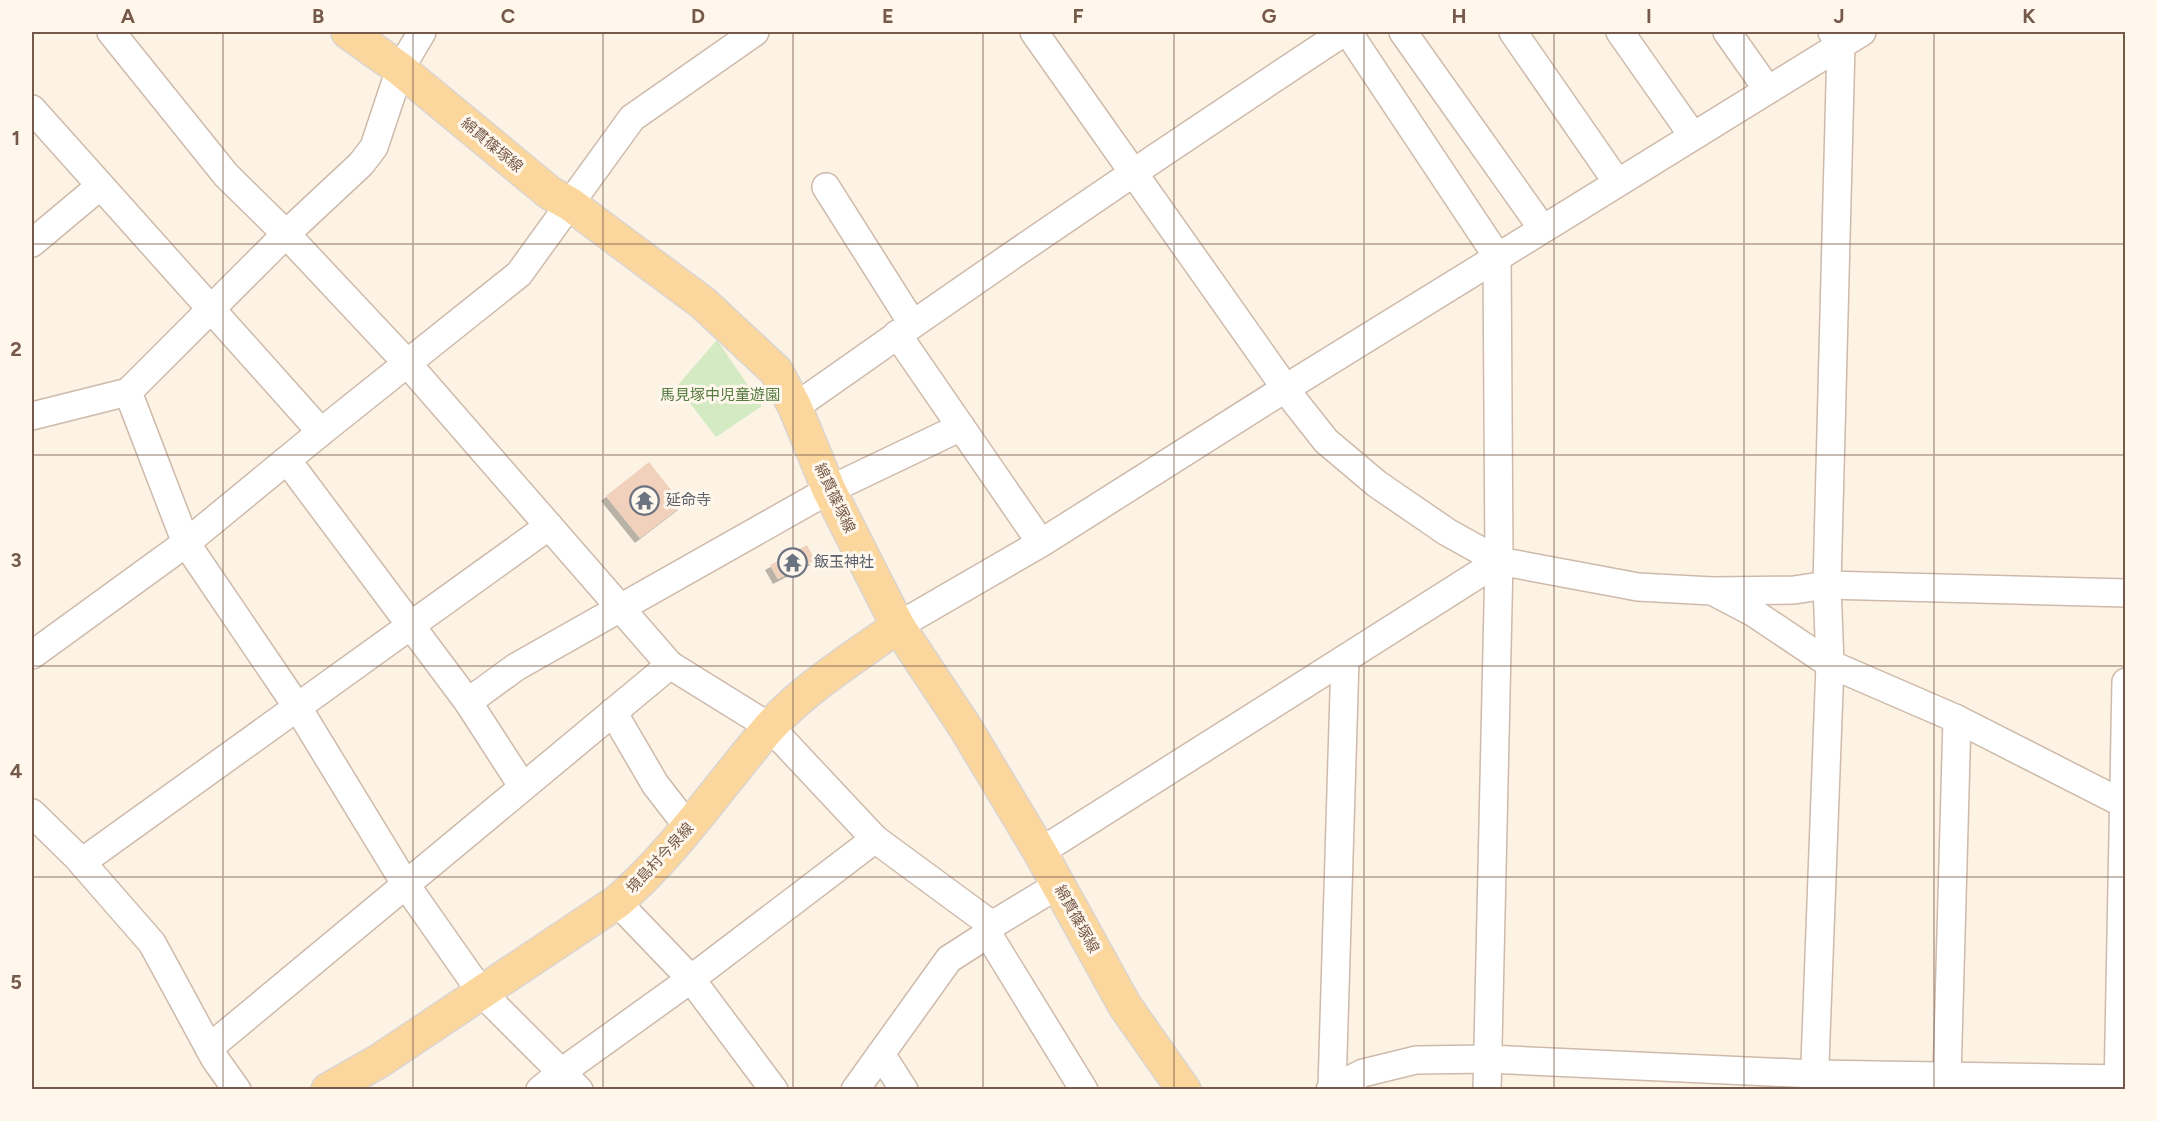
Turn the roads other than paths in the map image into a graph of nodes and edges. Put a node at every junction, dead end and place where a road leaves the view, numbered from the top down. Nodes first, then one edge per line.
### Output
1 (111, 32) edge
2 (348, 32) edge
3 (422, 32) edge
4 (755, 32) edge
5 (1034, 32) edge
6 (1344, 32) edge
7 (1348, 32) edge
8 (1403, 32) edge
9 (1513, 32) edge
10 (1620, 32) edge
11 (1727, 32) edge
12 (1845, 36) edge
13 (400, 69) junction
14 (1768, 90) junction
15 (32, 110) edge
16 (1693, 136) junction
17 (1134, 171) junction
18 (1617, 182) junction
19 (100, 186) junction
20 (826, 187) dead end
21 (570, 204) junction
22 (1542, 228) junction
23 (286, 234) junction
24 (32, 243) edge
25 (1497, 256) junction
26 (211, 311) junction
27 (904, 329) junction
28 (407, 363) junction
29 (1286, 387) junction
30 (128, 392) junction
31 (795, 407) junction
32 (32, 416) edge
33 (961, 427) junction
34 (321, 432) junction
35 (287, 460) junction
36 (829, 490) junction
37 (549, 526) junction
38 (186, 543) junction
39 (1041, 543) junction
40 (1499, 561) junction
41 (1827, 585) junction
42 (1712, 591) junction
43 (2126, 594) edge
44 (620, 608) junction
45 (410, 626) junction
46 (898, 626) junction
47 (32, 655) edge
48 (1345, 659) junction
49 (1830, 664) junction
50 (670, 665) junction
51 (2126, 682) edge
52 (468, 702) junction
53 (298, 708) junction
54 (613, 712) junction
55 (1957, 719) junction
56 (770, 727) junction
57 (523, 787) junction
58 (2124, 805) edge
59 (32, 813) edge
60 (689, 828) junction
61 (875, 839) junction
62 (1040, 852) junction
63 (82, 862) junction
64 (406, 885) junction
65 (1058, 885) junction
66 (617, 902) junction
67 (990, 930) junction
68 (691, 979) junction
69 (481, 992) junction
70 (209, 1048) junction
71 (880, 1054) junction
72 (1488, 1059) junction
73 (1947, 1078) junction
74 (571, 1080) edge
75 (1814, 1082) edge
76 (2120, 1082) edge
77 (237, 1089) edge
78 (328, 1089) edge
79 (540, 1089) edge
80 (774, 1089) edge
81 (855, 1089) edge
82 (904, 1089) edge
83 (1084, 1089) edge
84 (1184, 1089) edge
85 (1331, 1089) edge
86 (1487, 1089) edge

1 - 23 street
2 - 13 main road, 綿貫篠塚線
3 - 13 street
4 - 21 street
5 - 17 street
6 - 17 street
7 - 25 street
8 - 22 street
9 - 18 street
10 - 16 street
11 - 14 street
12 - 14 street
12 - 41 street
13 - 21 main road, 綿貫篠塚線
13 - 23 street
14 - 16 street
15 - 19 street
16 - 18 street
17 - 27 street
17 - 29 street
18 - 22 street
19 - 24 street
19 - 26 street
20 - 27 street
21 - 28 street
21 - 31 main road, 綿貫篠塚線
22 - 25 street
23 - 26 street
23 - 28 street
25 - 29 street
25 - 40 street
26 - 30 street
26 - 34 street
27 - 31 street
27 - 33 street
28 - 34 street
28 - 37 street
29 - 39 street
29 - 40 street
30 - 32 street
30 - 38 street
31 - 36 main road, 綿貫篠塚線
33 - 36 street
33 - 39 street
34 - 35 street
35 - 38 street
35 - 45 street
36 - 44 street
36 - 46 main road, 綿貫篠塚線
37 - 44 street
37 - 45 street
38 - 47 street
38 - 53 street
39 - 46 street
40 - 42 street
40 - 48 street
40 - 72 street
41 - 42 street
41 - 43 street
41 - 49 street
42 - 49 street
44 - 50 street
44 - 52 street
45 - 52 street
45 - 53 street
46 - 56 main road, 境島村今泉線
46 - 62 main road, 綿貫篠塚線
48 - 62 street
48 - 85 street
49 - 55 street
49 - 75 street
50 - 54 street
50 - 56 street
51 - 58 street
52 - 57 street
53 - 63 street
53 - 64 street
54 - 57 street
54 - 60 street
55 - 58 street
55 - 73 street
56 - 60 main road, 境島村今泉線
56 - 61 street
57 - 64 street
58 - 76 street
59 - 63 street
60 - 66 main road, 境島村今泉線
61 - 67 street
61 - 68 street
62 - 65 main road, 綿貫篠塚線
63 - 70 street
64 - 69 street
64 - 70 street
65 - 67 street
65 - 84 main road, 綿貫篠塚線
66 - 68 street
66 - 69 main road, 境島村今泉線
67 - 71 street
67 - 83 street
68 - 74 street
68 - 80 street
69 - 74 street
69 - 78 main road, 境島村今泉線
70 - 77 street
71 - 81 street
71 - 82 street
72 - 75 street
72 - 85 street
72 - 86 street
73 - 75 street
73 - 76 street
74 - 79 street

